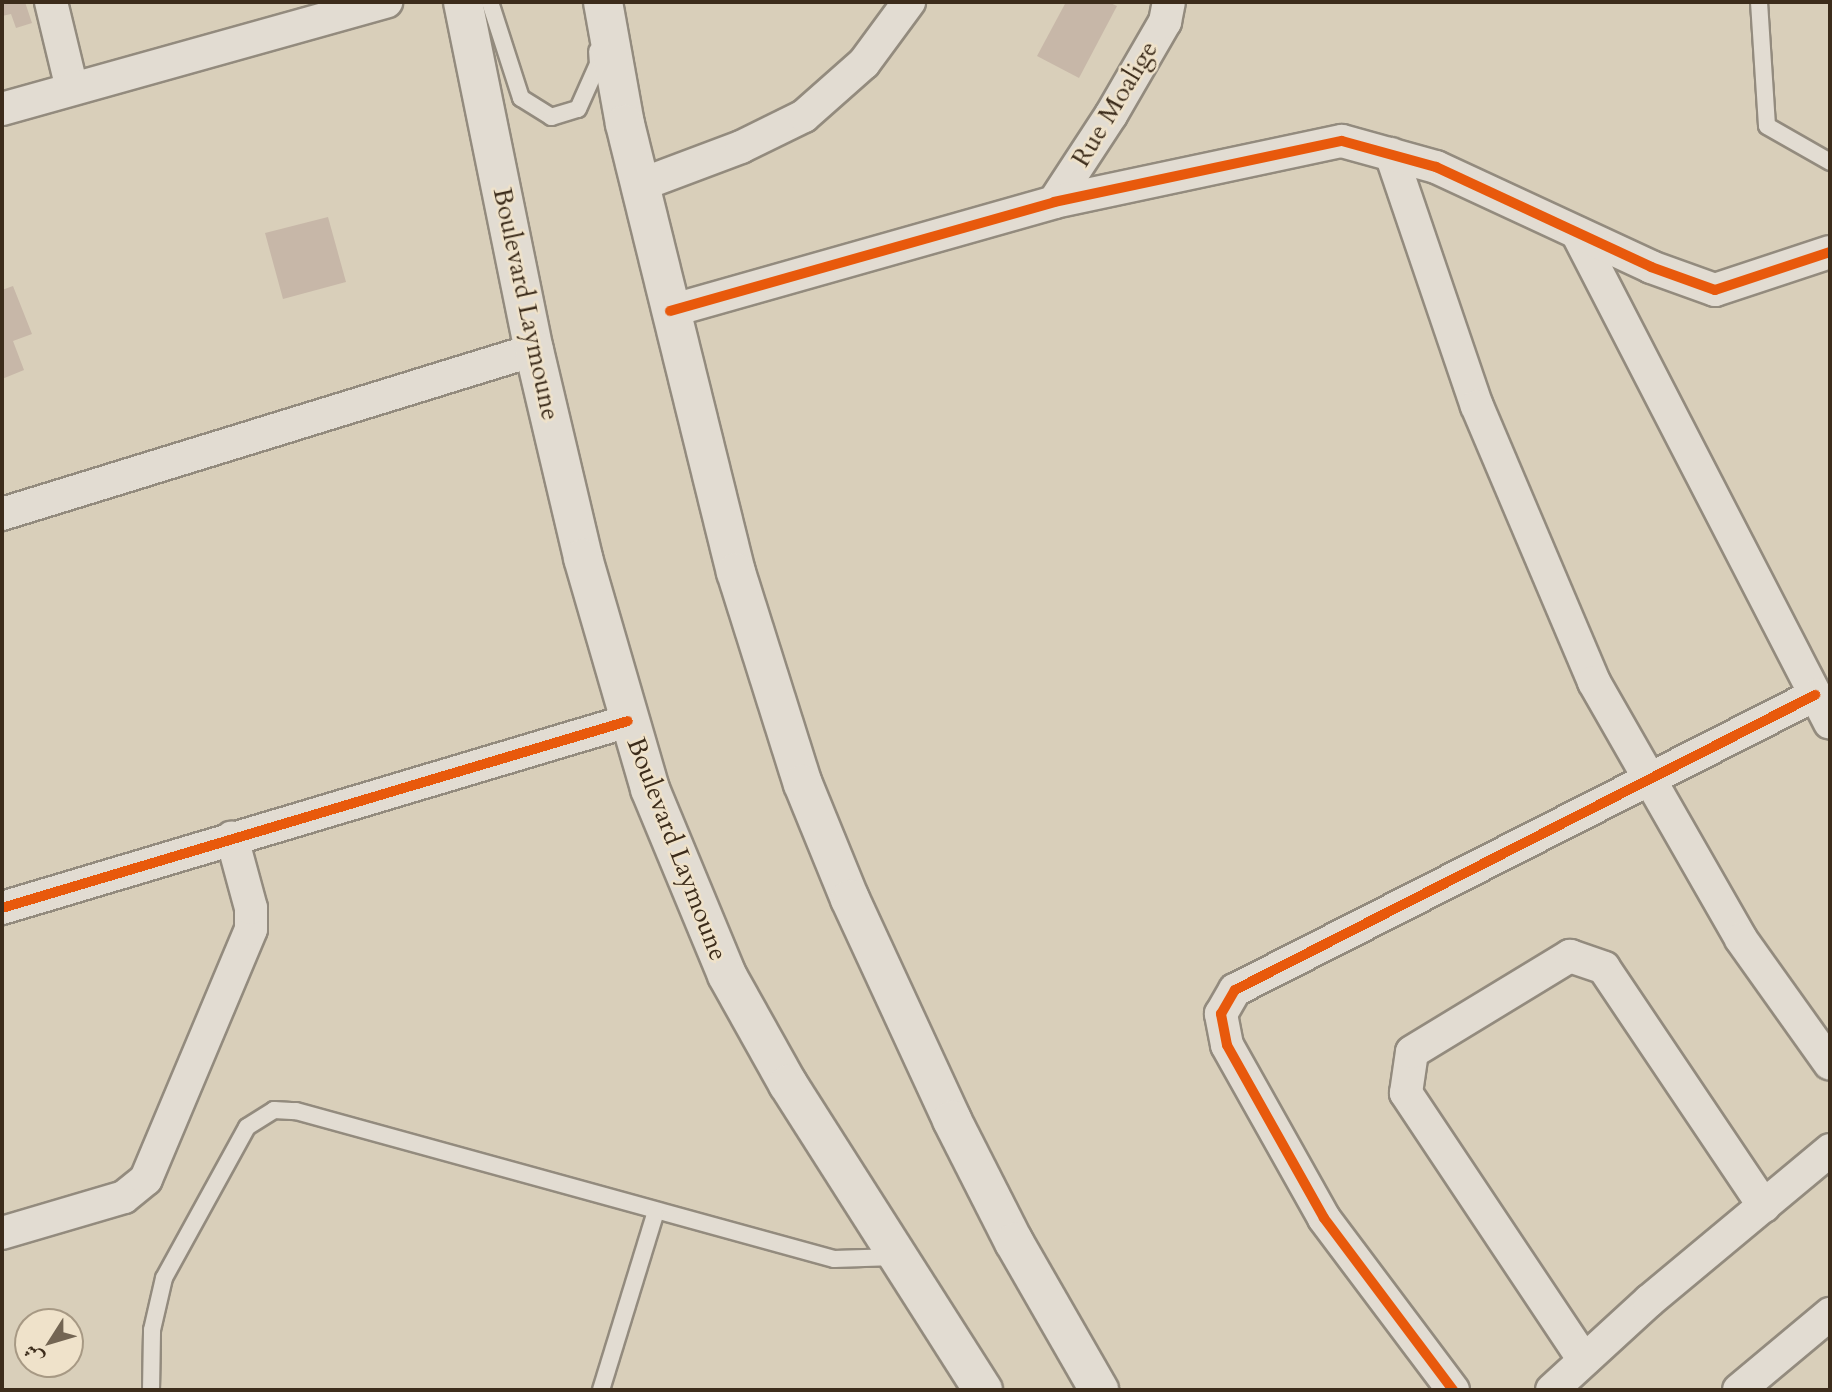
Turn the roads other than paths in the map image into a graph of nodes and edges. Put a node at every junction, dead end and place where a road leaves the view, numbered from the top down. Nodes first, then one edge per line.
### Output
1 (51, 2) edge
2 (386, 2) edge
3 (463, 2) edge
4 (490, 2) edge
5 (594, 2) edge
6 (603, 2) edge
7 (909, 2) edge
8 (1169, 2) edge
9 (1759, 2) edge
10 (72, 89) junction
11 (2, 109) edge
12 (1391, 154) junction
13 (1830, 162) edge
14 (640, 185) junction
15 (1054, 202) junction
16 (1577, 233) junction
17 (1830, 252) edge
18 (670, 312) junction
19 (534, 350) junction
20 (2, 514) edge
21 (1815, 695) junction
22 (628, 721) junction
23 (1830, 723) edge
24 (1649, 779) junction
25 (232, 838) junction
26 (2, 908) edge
27 (1830, 1064) edge
28 (1830, 1150) edge
29 (1764, 1206) junction
30 (656, 1211) junction
31 (2, 1233) edge
32 (895, 1257) junction
33 (1830, 1314) edge
34 (1584, 1360) junction
35 (151, 1390) edge
36 (601, 1390) edge
37 (983, 1390) edge
38 (1099, 1390) edge
39 (1453, 1390) edge
40 (1552, 1390) edge
41 (1740, 1390) edge

1 - 10 street
2 - 10 street
3 - 19 main road, Boulevard Laymoune
4 - 5 lane
6 - 14 main road
7 - 14 street
8 - 15 street, Rue Moalige
9 - 13 lane
10 - 11 street
12 - 15 street
12 - 16 street
12 - 24 street
14 - 18 main road
15 - 18 street
16 - 17 street
16 - 21 street
18 - 38 main road
19 - 20 street
19 - 22 main road, Boulevard Laymoune
21 - 23 street
21 - 24 street
22 - 25 street
22 - 32 main road, Boulevard Laymoune
24 - 27 street
24 - 39 street
25 - 26 street
25 - 31 street
28 - 29 street
29 - 34 street
29 - 34 street
30 - 32 lane
30 - 35 lane
30 - 36 lane
32 - 37 main road, Boulevard Laymoune
33 - 41 street
34 - 40 street

